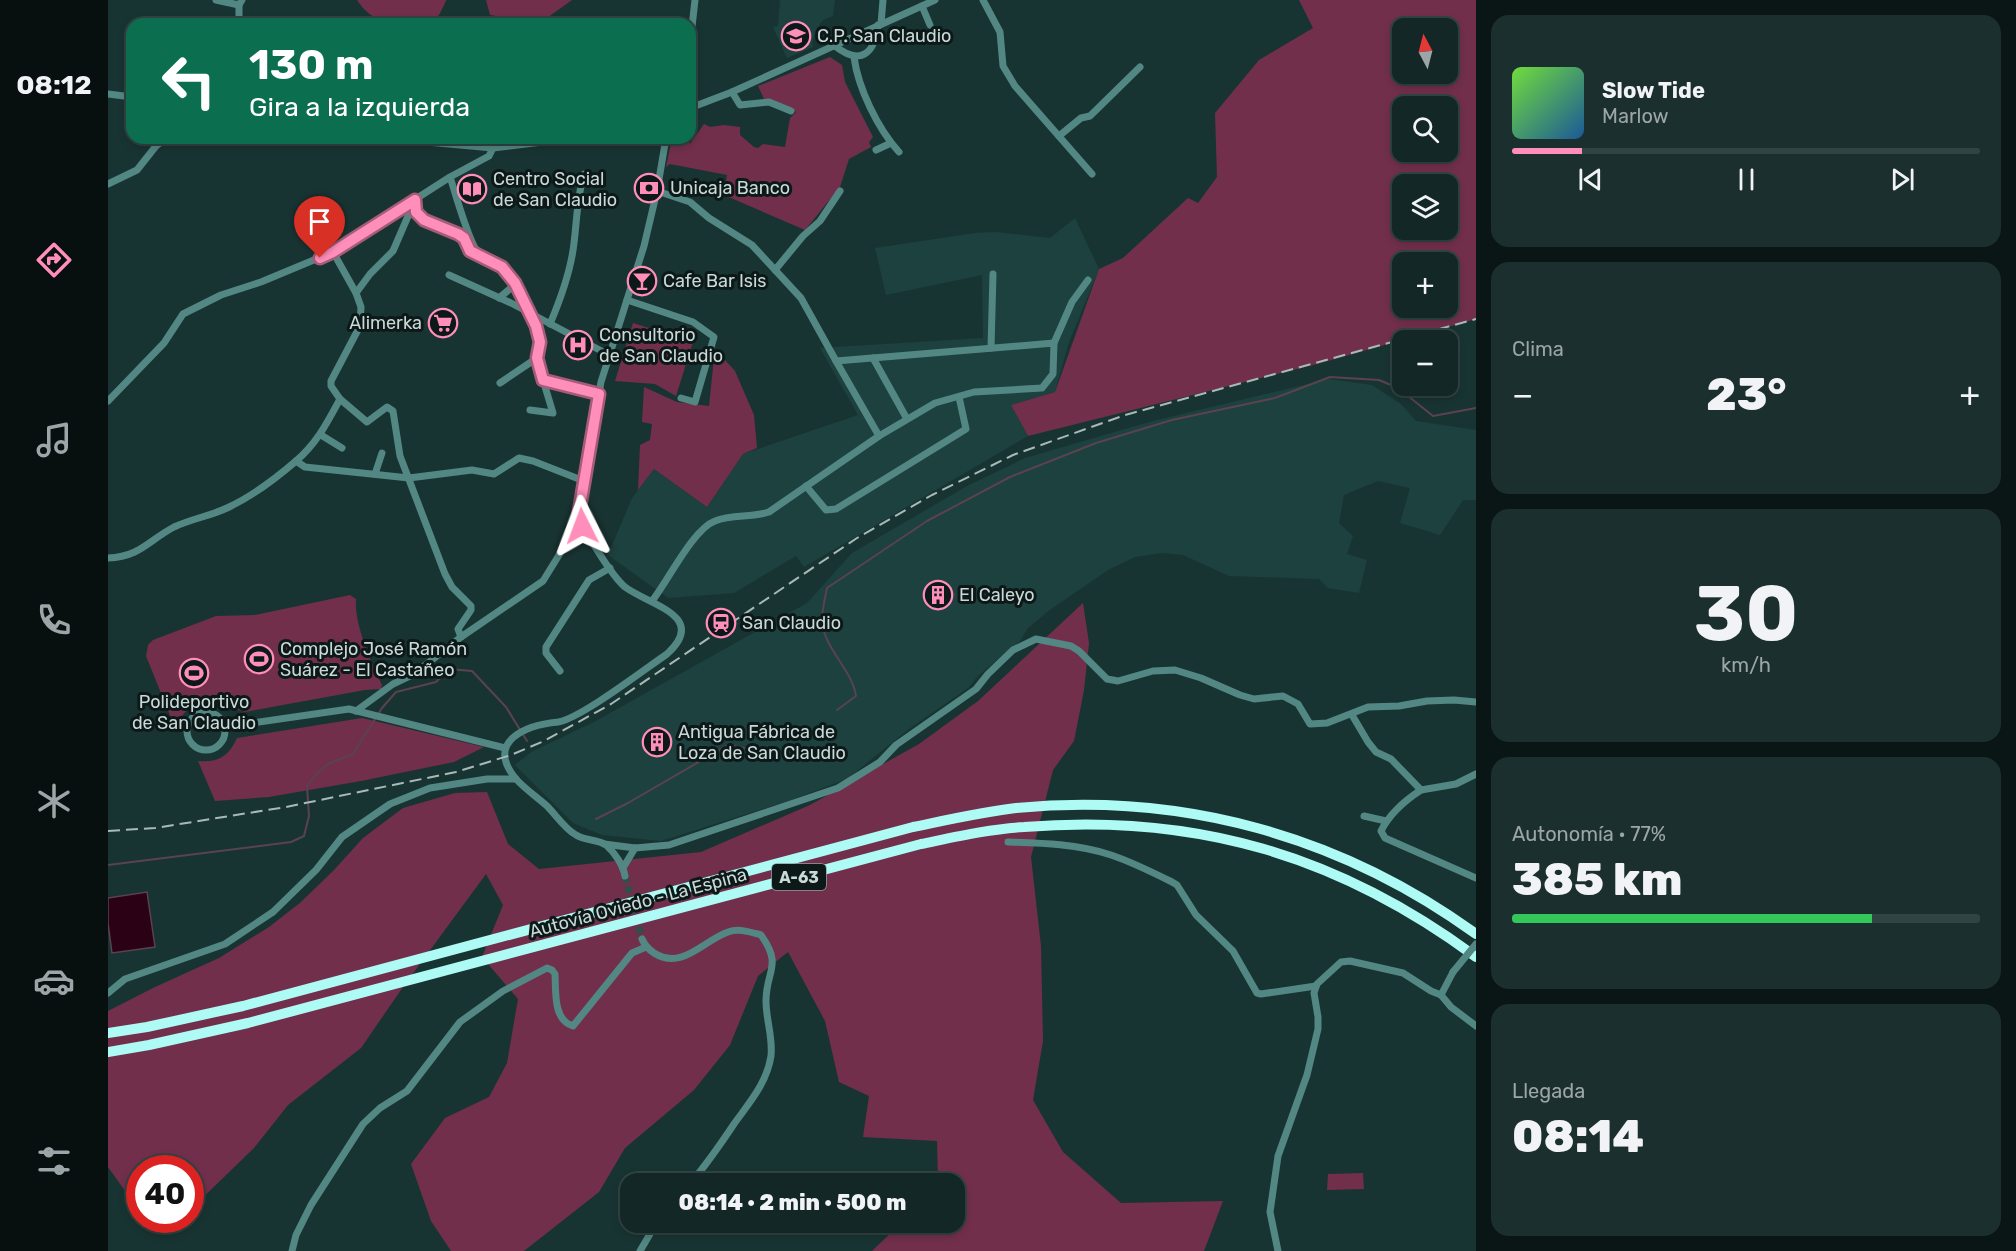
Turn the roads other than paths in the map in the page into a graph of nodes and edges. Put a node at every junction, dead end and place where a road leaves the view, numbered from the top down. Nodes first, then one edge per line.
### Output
1 (216, 0) edge
2 (695, 0) edge
3 (883, 0) edge
4 (935, 0) edge
5 (983, 0) edge
6 (240, 3) edge
7 (922, 6) junction
8 (239, 18) edge
9 (693, 18) edge
10 (879, 24) junction
11 (930, 25) dead end
12 (835, 46) junction
13 (854, 57) junction
14 (1140, 67) dead end
15 (732, 92) junction
16 (108, 94) edge
17 (126, 96) edge
18 (696, 106) edge
19 (791, 111) dead end
20 (1059, 136) junction
21 (891, 143) junction
22 (159, 144) edge
23 (440, 144) edge
24 (526, 144) edge
25 (665, 144) edge
26 (459, 146) joint
27 (493, 148) junction
28 (876, 150) dead end
29 (899, 152) dead end
30 (584, 174) dead end
31 (1092, 174) dead end
32 (450, 177) junction
33 (108, 184) edge
34 (840, 190) dead end
35 (657, 191) junction
36 (415, 200) junction
37 (333, 252) junction
38 (484, 258) junction
39 (775, 270) junction
40 (993, 274) dead end
41 (449, 275) dead end
42 (512, 280) junction
43 (1089, 280) dead end
44 (356, 293) junction
45 (522, 295) junction
46 (500, 298) junction
47 (627, 300) junction
48 (511, 303) junction
49 (530, 314) junction
50 (550, 324) junction
51 (1054, 343) junction
52 (991, 348) junction
53 (609, 355) junction
54 (537, 358) junction
55 (873, 358) junction
56 (836, 361) junction
57 (543, 380) junction
58 (500, 383) dead end
59 (599, 394) junction
60 (959, 397) junction
61 (681, 398) dead end
62 (340, 399) junction
63 (108, 401) edge
64 (530, 410) dead end
65 (907, 419) junction
66 (321, 435) junction
67 (879, 436) junction
68 (342, 448) dead end
69 (382, 453) dead end
70 (296, 461) junction
71 (375, 474) junction
72 (409, 478) junction
73 (584, 481) junction
74 (806, 486) junction
75 (580, 521) junction
76 (108, 558) edge
77 (610, 568) junction
78 (652, 601) junction
79 (461, 637) junction
80 (560, 671) dead end
81 (1476, 702) edge
82 (356, 711) junction
83 (1352, 715) junction
84 (225, 727) junction
85 (505, 747) junction
86 (1476, 774) edge
87 (516, 779) junction
88 (1421, 790) junction
89 (1364, 816) dead end
90 (1386, 821) junction
91 (1008, 842) dead end
92 (604, 844) junction
93 (635, 848) junction
94 (1476, 878) edge
95 (1476, 934) edge
96 (642, 939) tunnel mouth
97 (1476, 944) edge
98 (646, 947) junction
99 (1476, 957) edge
100 (1316, 986) junction
101 (108, 993) edge
102 (1442, 995) junction
103 (1476, 1026) edge
104 (108, 1033) edge
105 (108, 1052) edge
106 (700, 1173) edge
107 (651, 1233) edge
108 (292, 1251) edge
109 (640, 1251) edge
110 (1278, 1251) edge

1 - 6 street
2 - 9 street
3 - 10 street
4 - 7 street
5 - 20 street
6 - 8 street
7 - 10 street
7 - 11 street
10 - 12 street
10 - 13 street
12 - 13 street
12 - 15 street
13 - 21 street
14 - 20 street
15 - 18 street
15 - 19 street
16 - 17 street
20 - 31 street
21 - 28 street
21 - 29 street
22 - 33 street
23 - 26 street
24 - 27 street
25 - 35 street
26 - 27 street
27 - 32 street
30 - 50 street
32 - 36 street
32 - 38 street
34 - 39 street
35 - 39 street
35 - 47 street
36 - 37 street
36 - 38 street
36 - 44 street
37 - 44 street
37 - 63 street
38 - 42 street
39 - 56 street
40 - 52 street
41 - 46 street
42 - 45 street
42 - 46 street
42 - 48 street
43 - 51 street
44 - 62 street
45 - 48 street
45 - 49 street
46 - 48 street
47 - 53 street
47 - 61 street
48 - 49 street
49 - 50 street
49 - 54 street
50 - 53 street
51 - 52 street
51 - 60 street
52 - 55 street
53 - 59 street
54 - 57 street
54 - 58 street
55 - 56 street
55 - 65 street
56 - 67 street
57 - 59 street
57 - 64 street
59 - 73 street
60 - 65 street
60 - 74 street
62 - 66 street
62 - 72 street
65 - 67 street
66 - 68 street
66 - 70 street
67 - 74 street
69 - 71 street
70 - 71 street
70 - 76 street
71 - 72 street
72 - 73 street
72 - 79 street
73 - 75 street
74 - 78 street
75 - 77 street
75 - 79 street
77 - 78 street
77 - 80 street
78 - 85 street
79 - 82 street
81 - 83 street
82 - 84 street
82 - 85 street
83 - 88 street
83 - 93 street
84 - 84 street
85 - 87 street
86 - 88 street
87 - 92 street
87 - 101 street
88 - 90 street
89 - 90 street
90 - 94 street
91 - 100 street
92 - 93 street
92 - 93 street
95 - 104 highway, Autovía Oviedo - La Espina / A-63
96 - 98 street
97 - 102 street, bridge
98 - 106 street
98 - 108 street
99 - 105 highway, Autovía Oviedo - La Espina / A-63
100 - 102 street
100 - 110 street
102 - 103 street
107 - 109 street

